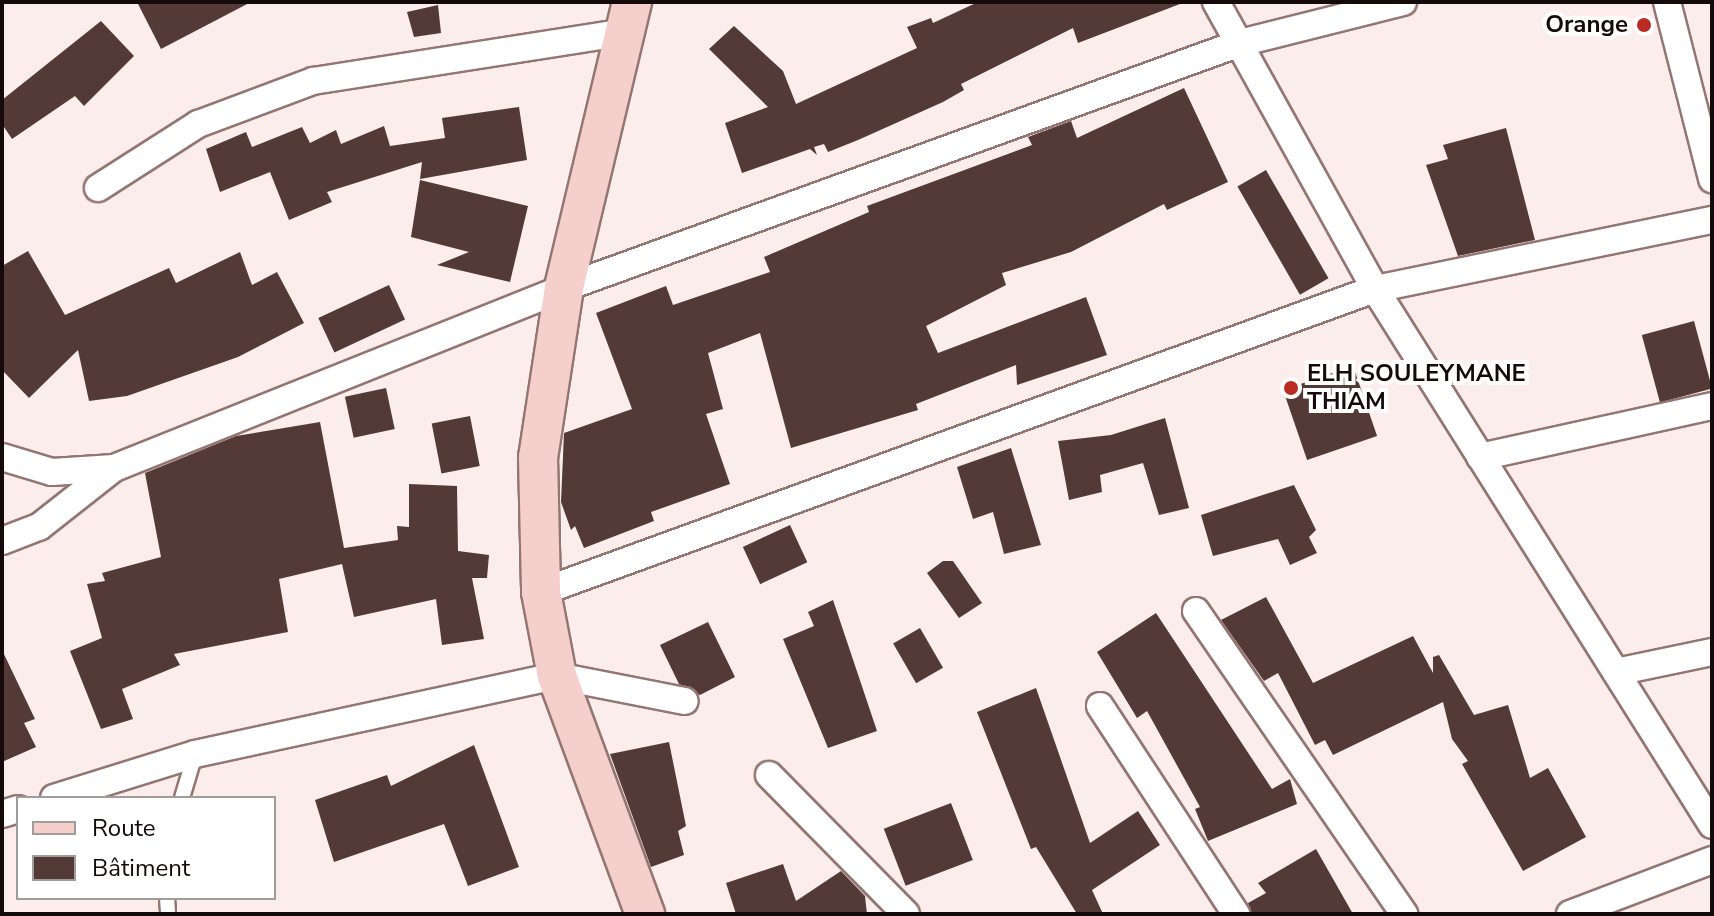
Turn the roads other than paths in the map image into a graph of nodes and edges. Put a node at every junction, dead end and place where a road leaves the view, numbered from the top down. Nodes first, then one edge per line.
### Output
1 (1216, 2) edge
2 (1403, 2) edge
3 (1667, 2) edge
4 (629, 17) edge
5 (1240, 43) junction
6 (1712, 179) edge
7 (98, 188) dead end
8 (1712, 220) edge
9 (564, 288) junction
10 (1375, 289) junction
11 (1712, 406) edge
12 (2, 457) edge
13 (1480, 457) junction
14 (114, 468) junction
15 (2, 541) edge
16 (541, 592) junction
17 (1196, 611) dead end
18 (1712, 652) edge
19 (1616, 672) junction
20 (557, 676) junction
21 (685, 701) dead end
22 (1100, 706) dead end
23 (195, 754) junction
24 (769, 775) dead end
25 (60, 796) edge
26 (183, 796) edge
27 (1712, 825) edge
28 (1712, 860) edge
29 (645, 914) edge
30 (906, 914) edge
31 (1236, 914) edge
32 (1404, 914) edge
33 (1570, 914) edge

1 - 5 street
2 - 5 street
3 - 6 street
4 - 7 street
4 - 9 street
5 - 9 street
5 - 10 street
8 - 10 street
9 - 14 street
9 - 16 street
10 - 13 street
10 - 16 street
11 - 13 street
12 - 14 street
13 - 19 street
14 - 15 street
16 - 20 street
17 - 32 street
18 - 19 street
19 - 27 street
20 - 21 street
20 - 23 street
20 - 29 street
22 - 31 street
23 - 25 street
23 - 26 lane
24 - 30 street
28 - 33 street

